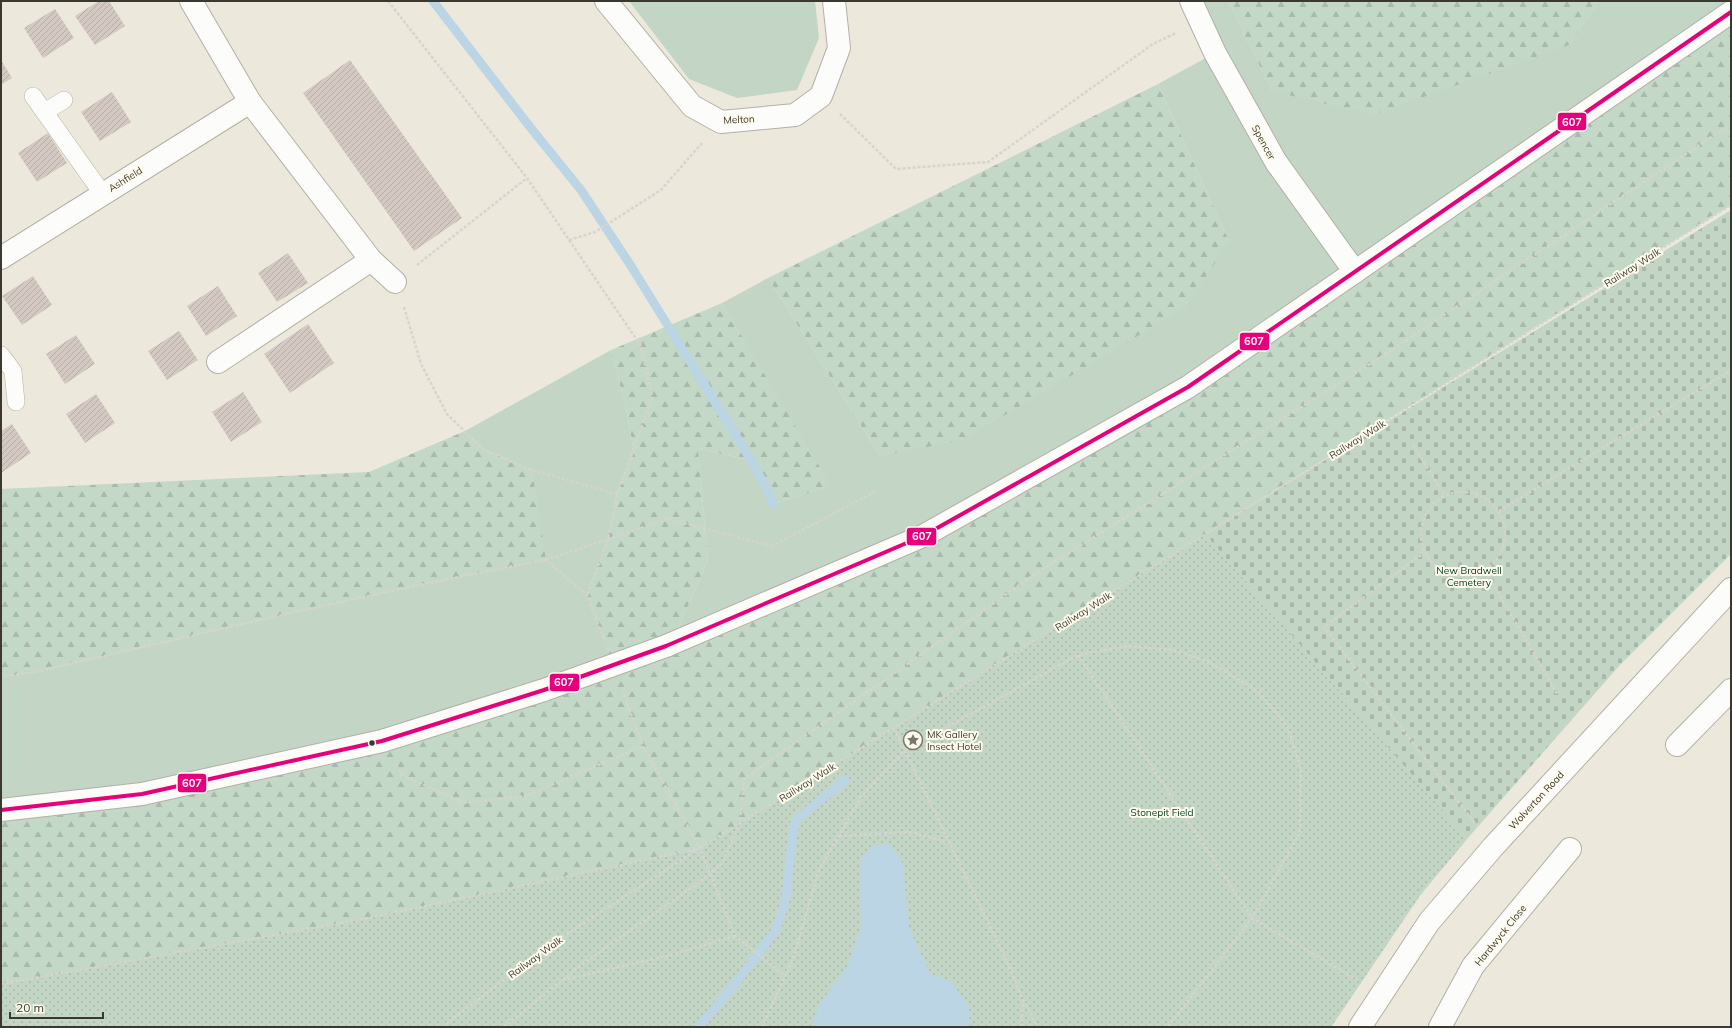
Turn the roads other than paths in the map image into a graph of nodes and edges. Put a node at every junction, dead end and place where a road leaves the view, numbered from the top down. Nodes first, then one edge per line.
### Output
1 (191, 1) edge
2 (606, 1) edge
3 (834, 1) edge
4 (1191, 1) edge
5 (1731, 12) edge
6 (33, 96) dead end
7 (64, 100) dead end
8 (250, 102) junction
9 (45, 112) junction
10 (102, 193) junction
11 (1, 258) edge
12 (371, 260) junction
13 (1354, 272) junction
14 (395, 282) road end
15 (1, 355) edge
16 (218, 362) dead end
17 (16, 402) dead end
18 (1731, 589) edge
19 (1731, 690) edge
20 (1677, 745) dead end
21 (1, 810) edge
22 (1570, 850) dead end
23 (1360, 1027) edge
24 (1440, 1027) edge

1 - 8 street
2 - 3 street, Melton
4 - 13 street, Spencer
5 - 13 street
6 - 9 lane
7 - 9 lane
8 - 10 street, Ashfield
8 - 12 street
9 - 10 lane
10 - 11 street, Ashfield
12 - 14 street
12 - 16 street
13 - 21 street, bridge
15 - 17 lane
18 - 23 street, Wolverton Road
19 - 20 street
22 - 24 street, Hardwyck Close

